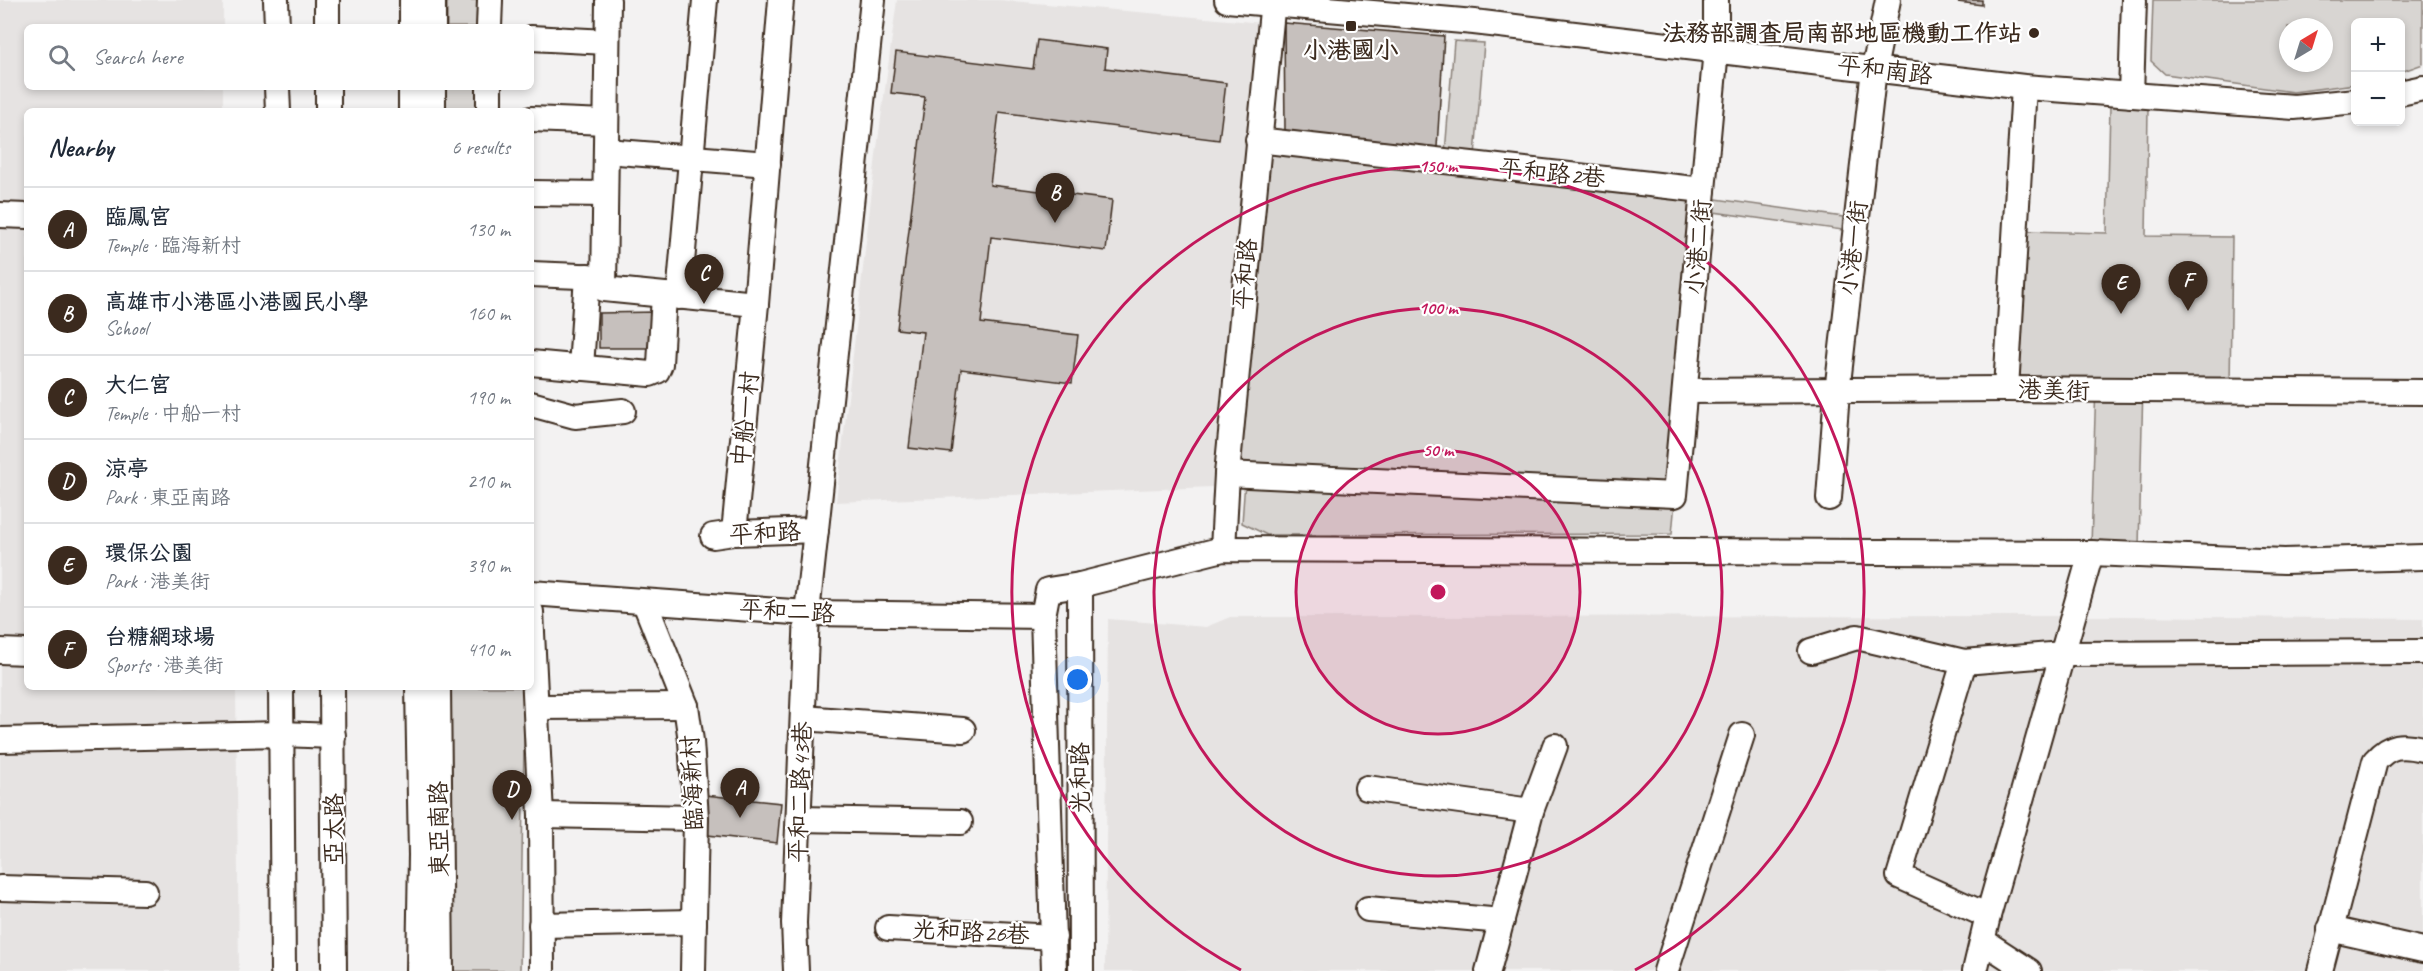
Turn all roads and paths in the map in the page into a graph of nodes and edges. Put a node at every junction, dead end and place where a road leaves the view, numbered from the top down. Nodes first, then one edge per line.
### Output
1 (276, 0) edge
2 (327, 0) edge
3 (412, 0) edge
4 (433, 0) edge
5 (490, 0) edge
6 (608, 0) edge
7 (705, 0) edge
8 (781, 0) edge
9 (873, 0) edge
10 (1227, 0) edge
11 (1716, 0) edge
12 (1888, 0) edge
13 (2134, 0) edge
14 (1273, 2) edge
15 (1476, 11) edge
16 (277, 24) edge
17 (327, 24) edge
18 (412, 24) edge
19 (433, 24) edge
20 (489, 24) edge
21 (534, 38) edge
22 (607, 42) junction
23 (1716, 49) junction
24 (1874, 69) junction
25 (2024, 87) junction
26 (2423, 88) edge
27 (277, 90) edge
28 (328, 90) edge
29 (411, 90) edge
30 (433, 90) edge
31 (489, 90) edge
32 (2405, 92) edge
33 (2131, 95) junction
34 (2351, 101) edge
35 (278, 108) edge
36 (328, 108) edge
37 (411, 108) edge
38 (433, 108) edge
39 (489, 108) edge
40 (534, 119) edge
41 (606, 122) junction
42 (1258, 140) junction
43 (606, 151) junction
44 (692, 158) junction
45 (768, 164) junction
46 (1704, 190) junction
47 (534, 193) edge
48 (605, 194) junction
49 (0, 215) edge
50 (24, 216) edge
51 (534, 274) edge
52 (596, 276) junction
53 (671, 296) junction
54 (756, 304) junction
55 (534, 363) edge
56 (581, 368) junction
57 (2006, 389) junction
58 (1685, 391) junction
59 (1837, 392) junction
60 (2423, 392) edge
61 (534, 405) edge
62 (622, 411) dead end
63 (1227, 474) junction
64 (1829, 498) dead end
65 (816, 530) junction
66 (724, 534) joint
67 (1223, 549) junction
68 (2091, 553) junction
69 (2423, 557) edge
70 (1080, 585) junction
71 (534, 593) edge
72 (645, 603) junction
73 (807, 613) junction
74 (1043, 616) junction
75 (0, 651) edge
76 (1811, 651) dead end
77 (24, 652) edge
78 (2423, 652) edge
79 (2063, 654) junction
80 (534, 660) edge
81 (1964, 662) junction
82 (281, 690) edge
83 (332, 690) edge
84 (418, 690) edge
85 (438, 690) edge
86 (686, 706) junction
87 (537, 707) junction
88 (803, 718) junction
89 (963, 730) dead end
90 (282, 734) junction
91 (1742, 735) dead end
92 (333, 736) junction
93 (0, 740) edge
94 (1555, 746) dead end
95 (2423, 749) edge
96 (1366, 788) dead end
97 (1531, 811) junction
98 (541, 815) junction
99 (696, 818) junction
100 (799, 819) junction
101 (960, 822) dead end
102 (0, 888) edge
103 (145, 892) dead end
104 (1368, 909) dead end
105 (1988, 916) junction
106 (1502, 921) junction
107 (694, 922) junction
108 (542, 925) junction
109 (888, 928) dead end
110 (2330, 929) junction
111 (1054, 937) junction
112 (1983, 941) junction
113 (2423, 950) edge
114 (283, 971) edge
115 (334, 971) edge
116 (419, 971) edge
117 (441, 971) edge
118 (542, 971) edge
119 (693, 971) edge
120 (796, 971) edge
121 (1054, 971) edge
122 (1081, 971) edge
123 (1488, 971) edge
124 (1666, 971) edge
125 (1975, 971) edge
126 (2029, 971) edge
127 (2320, 971) edge

1 - 16 street
2 - 17 street
3 - 18 street
4 - 19 street
5 - 20 street
6 - 22 street
7 - 44 street
8 - 45 street, 中船一村
9 - 65 street, 平和二路43巷
10 - 14 street, 平和南路
11 - 23 street, 小港二街
12 - 24 street, 小港一街
13 - 33 street
14 - 15 street, 平和南路
14 - 42 street, 平和路
15 - 23 street, 平和南路
21 - 22 street
22 - 41 street
23 - 24 street, 平和南路
23 - 46 street, 小港二街
24 - 25 street, 平和南路
24 - 59 street, 小港一街
25 - 33 street, 平和南路
25 - 57 street
26 - 32 street
27 - 35 street
28 - 36 street
29 - 37 street
30 - 38 street
31 - 39 street
33 - 34 street, 平和南路
40 - 41 street
41 - 43 street
42 - 46 street, 平和路2巷
42 - 63 street, 平和路
43 - 44 street
43 - 48 street
44 - 45 street
44 - 53 street
45 - 54 street, 中船一村
46 - 58 street, 小港二街
47 - 48 street
48 - 52 street
49 - 50 street
51 - 52 street
52 - 53 street
52 - 56 street
53 - 54 street
53 - 56 street
54 - 66 street, 中船一村
55 - 56 street
57 - 59 street, 港美街
57 - 60 street, 港美街
58 - 59 street, 港美街
58 - 63 street, 小港二街
59 - 64 street, 小港一街
61 - 62 street
63 - 67 street, 平和路
65 - 66 street, 平和路
65 - 73 street, 平和二路43巷
67 - 68 street
67 - 70 street
68 - 69 street
68 - 79 street
70 - 74 street, 光和路
70 - 122 street, 光和路
71 - 72 street, 平和二路
72 - 73 street, 平和二路
72 - 86 street, 臨海新村
73 - 74 street, 平和二路
73 - 88 street, 平和二路43巷
74 - 111 street, 光和路
75 - 77 street
76 - 81 street
78 - 79 street
79 - 81 street
79 - 105 street
80 - 87 street
81 - 105 street
82 - 90 street
83 - 92 street, 亞太路
84 - 116 street, 東亞南路
85 - 117 street, 東亞南路
86 - 87 street
86 - 99 street, 臨海新村
87 - 98 street
88 - 89 street
88 - 100 street, 平和二路43巷
90 - 92 street
90 - 93 street
90 - 114 street
91 - 124 street
92 - 115 street, 亞太路
94 - 97 street
95 - 110 street
96 - 97 street
97 - 106 street
98 - 99 street
98 - 108 street
99 - 107 street, 臨海新村
100 - 101 street
100 - 120 street, 平和二路43巷
102 - 103 street
104 - 106 street
105 - 112 street
106 - 123 street
107 - 108 street
107 - 119 street, 臨海新村
108 - 118 street
109 - 111 street, 光和路26巷
110 - 113 street
110 - 127 street
111 - 121 street, 光和路
112 - 125 street
112 - 126 street

